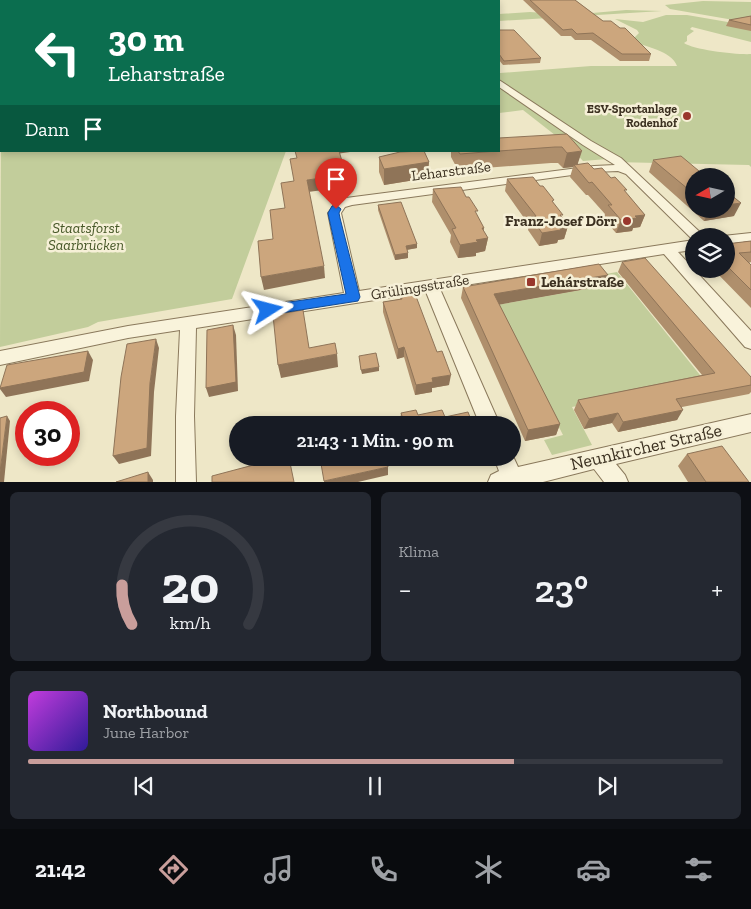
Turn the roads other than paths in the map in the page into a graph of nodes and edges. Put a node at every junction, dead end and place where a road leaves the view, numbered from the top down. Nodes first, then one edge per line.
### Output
1 (500, 84) edge
2 (630, 172) junction
3 (689, 228) edge
4 (751, 237) edge
5 (735, 239) edge
6 (685, 246) edge
7 (667, 249) junction
8 (431, 286) junction
9 (354, 297) junction
10 (188, 322) junction
11 (751, 342) edge
12 (0, 358) edge
13 (486, 416) edge
14 (751, 424) edge
15 (598, 458) junction
16 (504, 466) edge
17 (505, 480) edge
18 (186, 482) edge
19 (618, 482) edge

1 - 2 street
2 - 3 street
2 - 9 street, Leharstraße
4 - 5 street
6 - 7 street, Grülingsstraße
7 - 8 street, Grülingsstraße
7 - 11 street
8 - 9 street, Grülingsstraße
8 - 13 street
9 - 10 street, Grülingsstraße
10 - 12 street, Grülingsstraße
10 - 18 street
14 - 15 street, Neunkircher Straße
15 - 17 street, Neunkircher Straße
15 - 19 street
16 - 17 street, Neunkircher Straße

